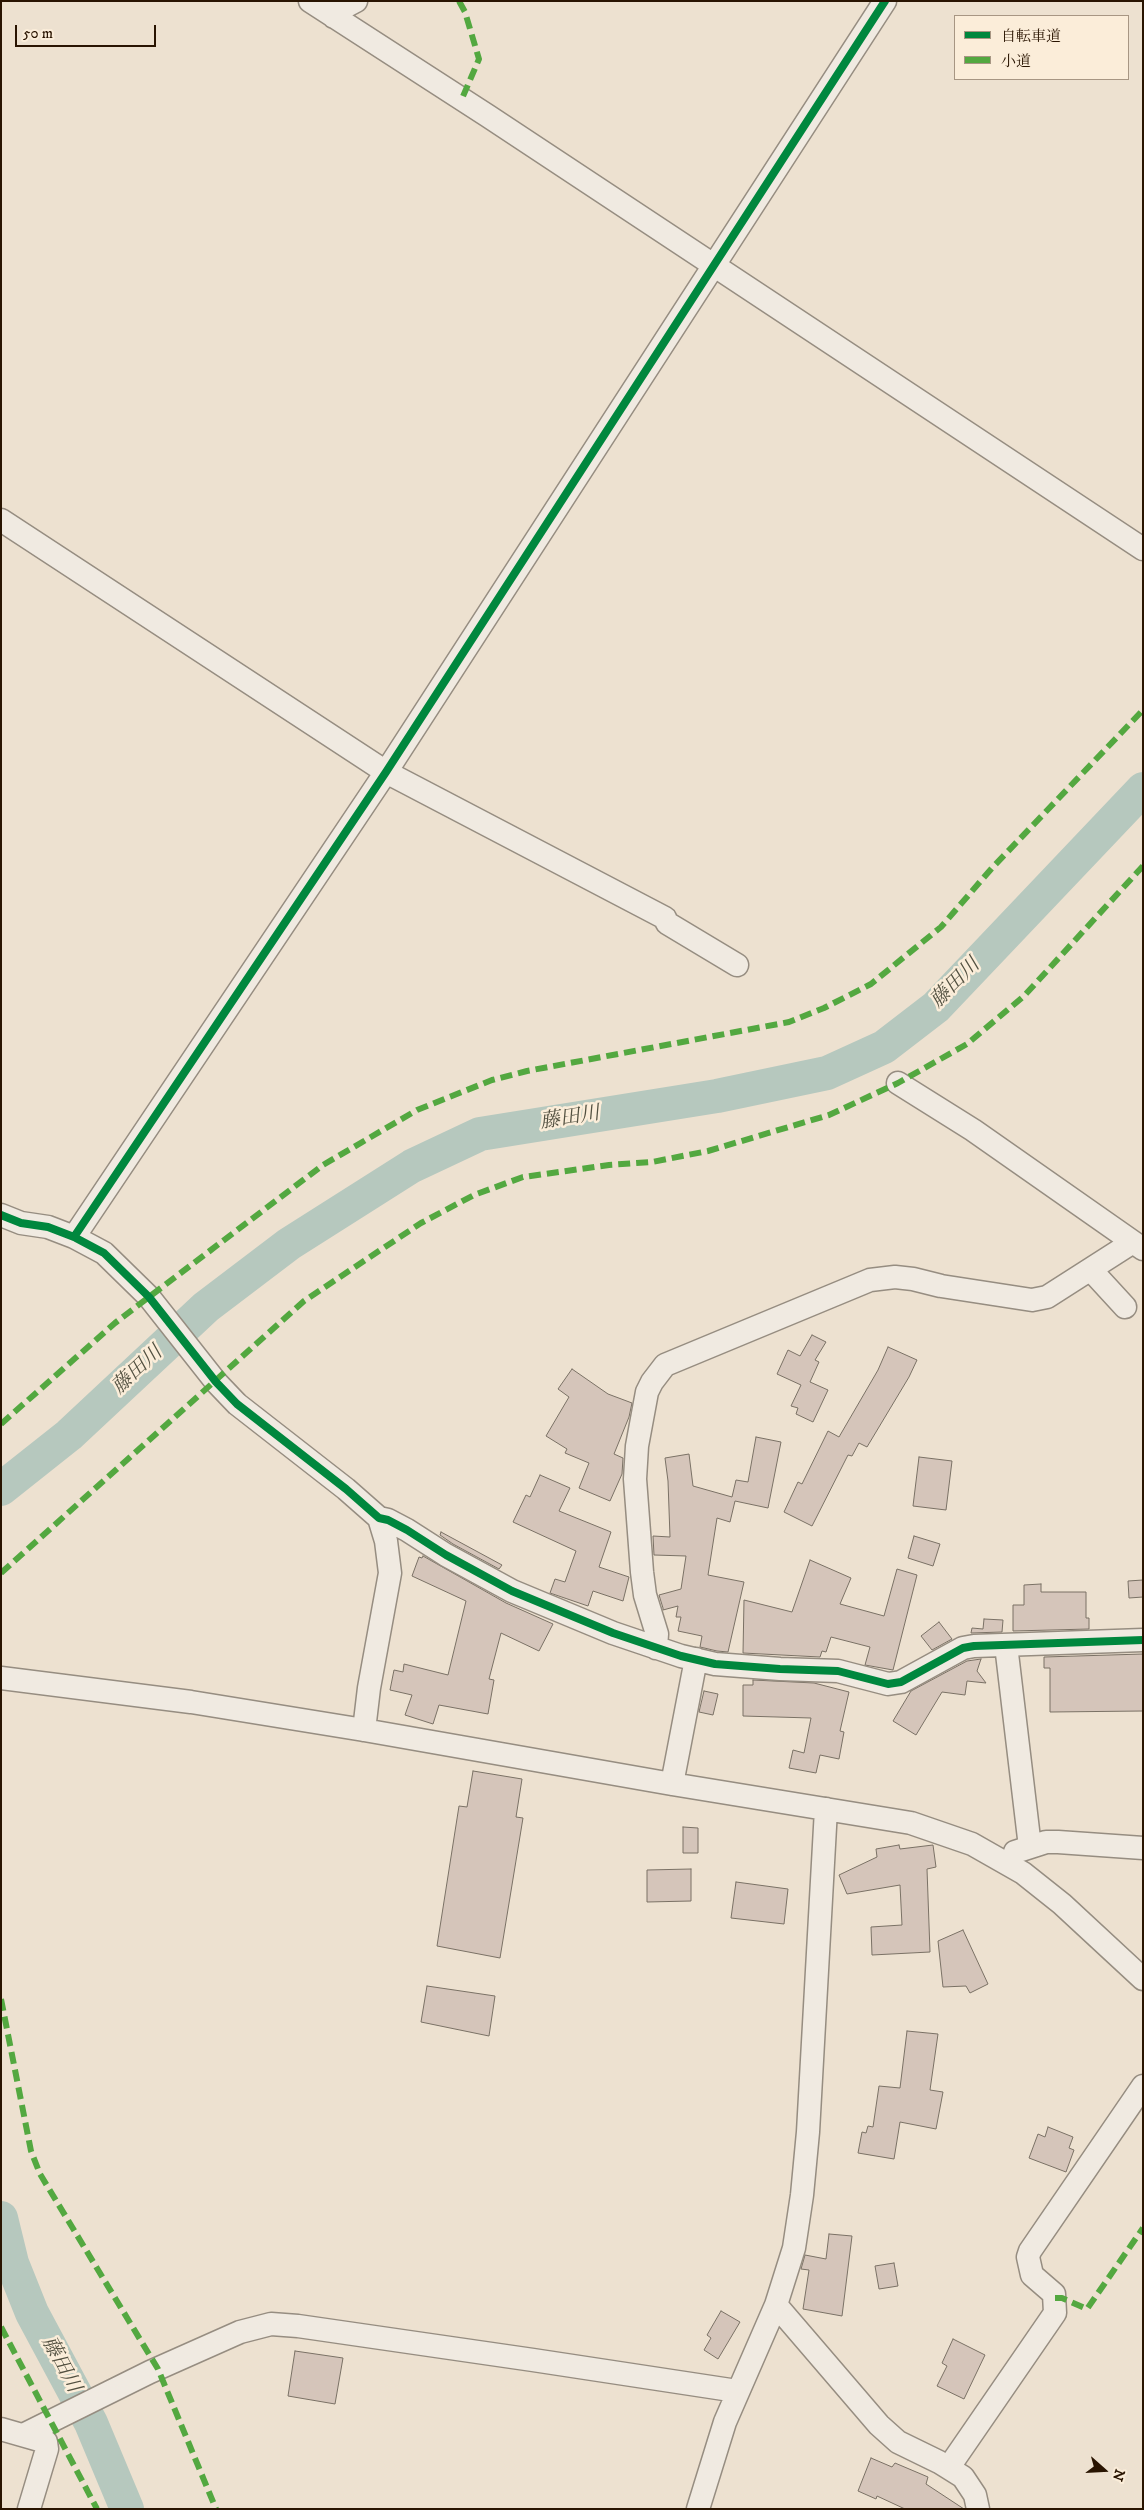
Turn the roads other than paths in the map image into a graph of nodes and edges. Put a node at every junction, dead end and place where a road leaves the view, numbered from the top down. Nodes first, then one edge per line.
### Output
1 (310, 1) edge
2 (356, 1) edge
3 (885, 1) edge
4 (334, 17) junction
5 (714, 267) junction
6 (1, 520) edge
7 (1143, 549) edge
8 (386, 772) junction
9 (737, 965) dead end
10 (898, 1083) dead end
11 (1, 1215) edge
12 (74, 1237) junction
13 (1138, 1245) edge
14 (1091, 1270) junction
15 (1125, 1307) dead end
16 (379, 1518) junction
17 (1143, 1640) edge
18 (1006, 1645) junction
19 (656, 1648) junction
20 (696, 1660) junction
21 (1, 1678) edge
22 (364, 1730) junction
23 (672, 1784) junction
24 (826, 1809) junction
25 (1030, 1847) junction
26 (1143, 1848) edge
27 (1005, 1861) junction
28 (1143, 1979) edge
29 (1143, 2086) edge
30 (776, 2305) junction
31 (737, 2391) junction
32 (1, 2429) edge
33 (23, 2435) junction
34 (949, 2467) junction
35 (29, 2509) edge
36 (698, 2509) edge
37 (978, 2509) edge

1 - 4 street
2 - 4 street
3 - 5 street
4 - 5 street
5 - 7 street
5 - 8 street
6 - 8 street
8 - 9 street
8 - 12 street
10 - 13 street
11 - 12 street
12 - 16 street
13 - 14 street
14 - 15 street
14 - 19 street
16 - 19 street
16 - 22 street
17 - 18 street
18 - 20 street
18 - 25 street
19 - 20 street
20 - 23 street
21 - 22 street
22 - 23 street
23 - 24 street
24 - 27 street
24 - 30 street
25 - 26 street
25 - 27 street
27 - 28 street
29 - 34 street
30 - 31 street
30 - 34 street
31 - 33 street
31 - 36 street
32 - 33 street
33 - 35 street
34 - 37 street

